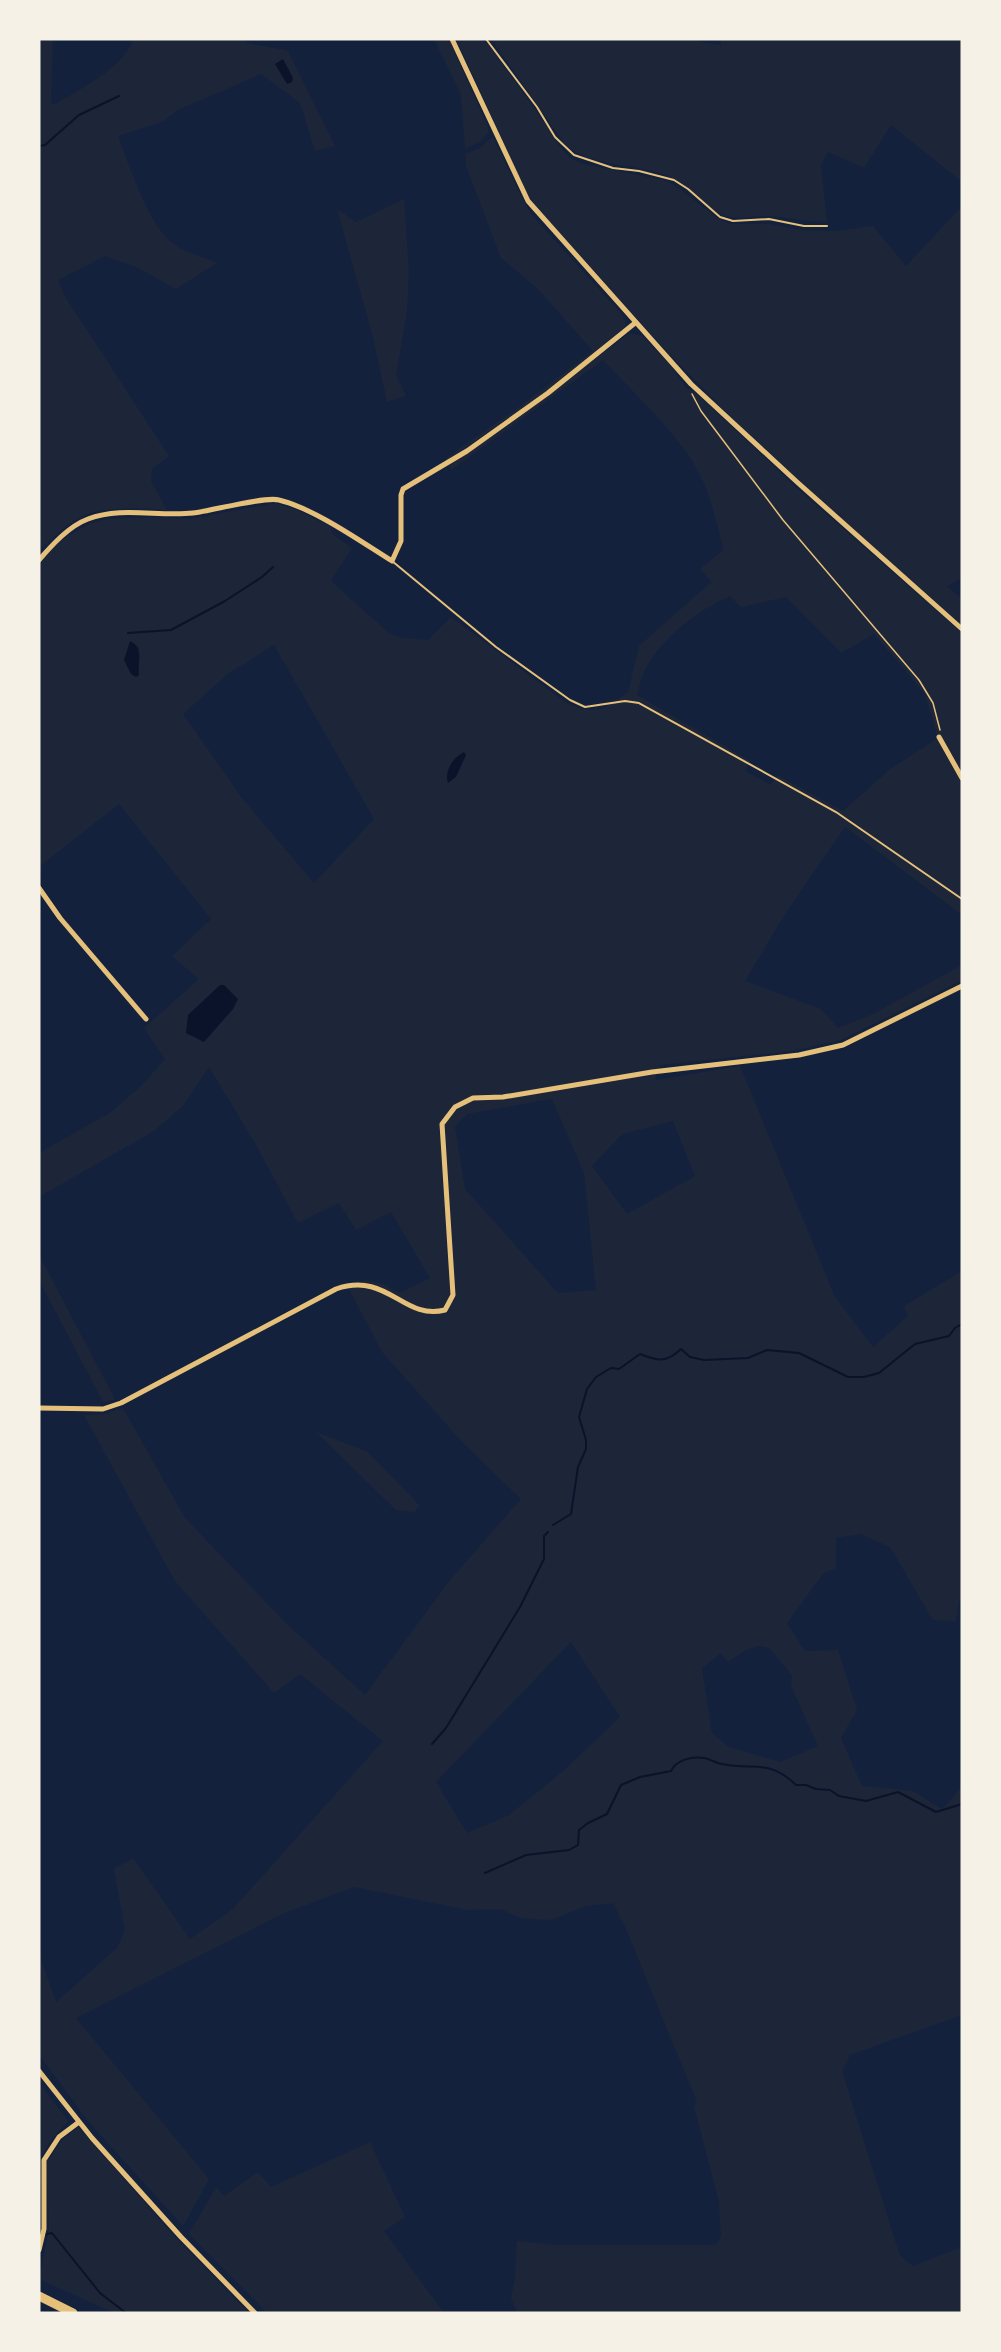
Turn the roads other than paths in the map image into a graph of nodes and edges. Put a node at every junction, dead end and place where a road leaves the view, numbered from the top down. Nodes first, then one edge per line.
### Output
1 (452, 39) edge
2 (486, 39) edge
3 (827, 226) dead end
4 (635, 323) junction
5 (39, 560) edge
6 (392, 561) junction
7 (962, 628) edge
8 (939, 737) road end
9 (962, 778) edge
10 (39, 888) edge
11 (962, 899) edge
12 (962, 986) edge
13 (146, 1019) dead end
14 (39, 1408) edge
15 (39, 2071) edge
16 (79, 2122) junction
17 (39, 2250) edge
18 (39, 2296) edge
19 (73, 2313) edge
20 (255, 2313) edge

1 - 4 street
2 - 3 lane
4 - 6 street
4 - 7 street
5 - 6 street
6 - 11 lane
8 - 9 street
10 - 13 street
12 - 14 street
15 - 16 street
16 - 17 street
16 - 20 street
18 - 19 highway

